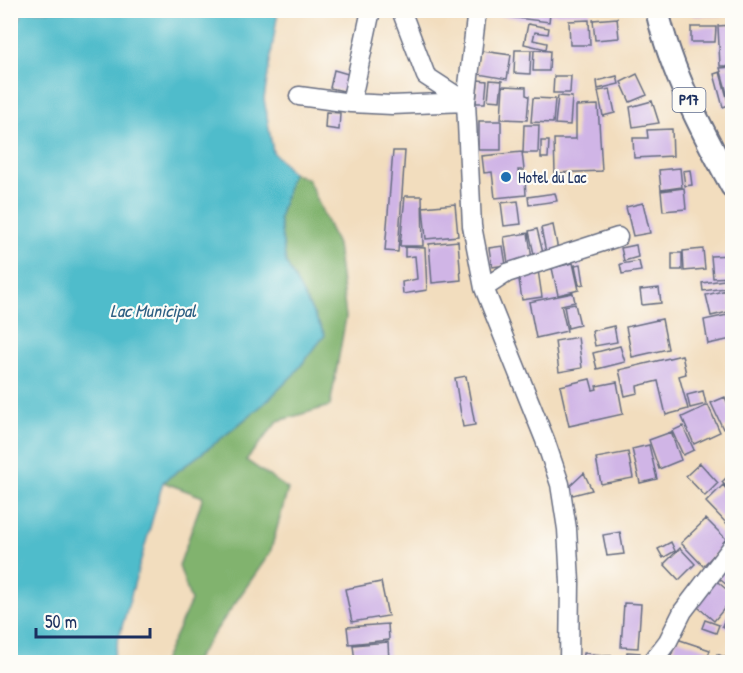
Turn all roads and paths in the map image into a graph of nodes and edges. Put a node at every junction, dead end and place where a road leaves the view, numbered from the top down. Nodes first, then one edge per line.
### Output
1 (371, 10) edge
2 (401, 10) edge
3 (477, 10) edge
4 (657, 10) edge
5 (299, 96) dead end
6 (466, 102) junction
7 (351, 103) junction
8 (732, 186) edge
9 (618, 237) dead end
10 (484, 288) junction
11 (732, 547) edge
12 (569, 663) edge
13 (652, 663) edge

1 - 7 street
2 - 6 street
3 - 6 street
4 - 8 main road, P17
5 - 7 street
6 - 7 street
6 - 10 street
9 - 10 street
10 - 12 street
11 - 13 street

